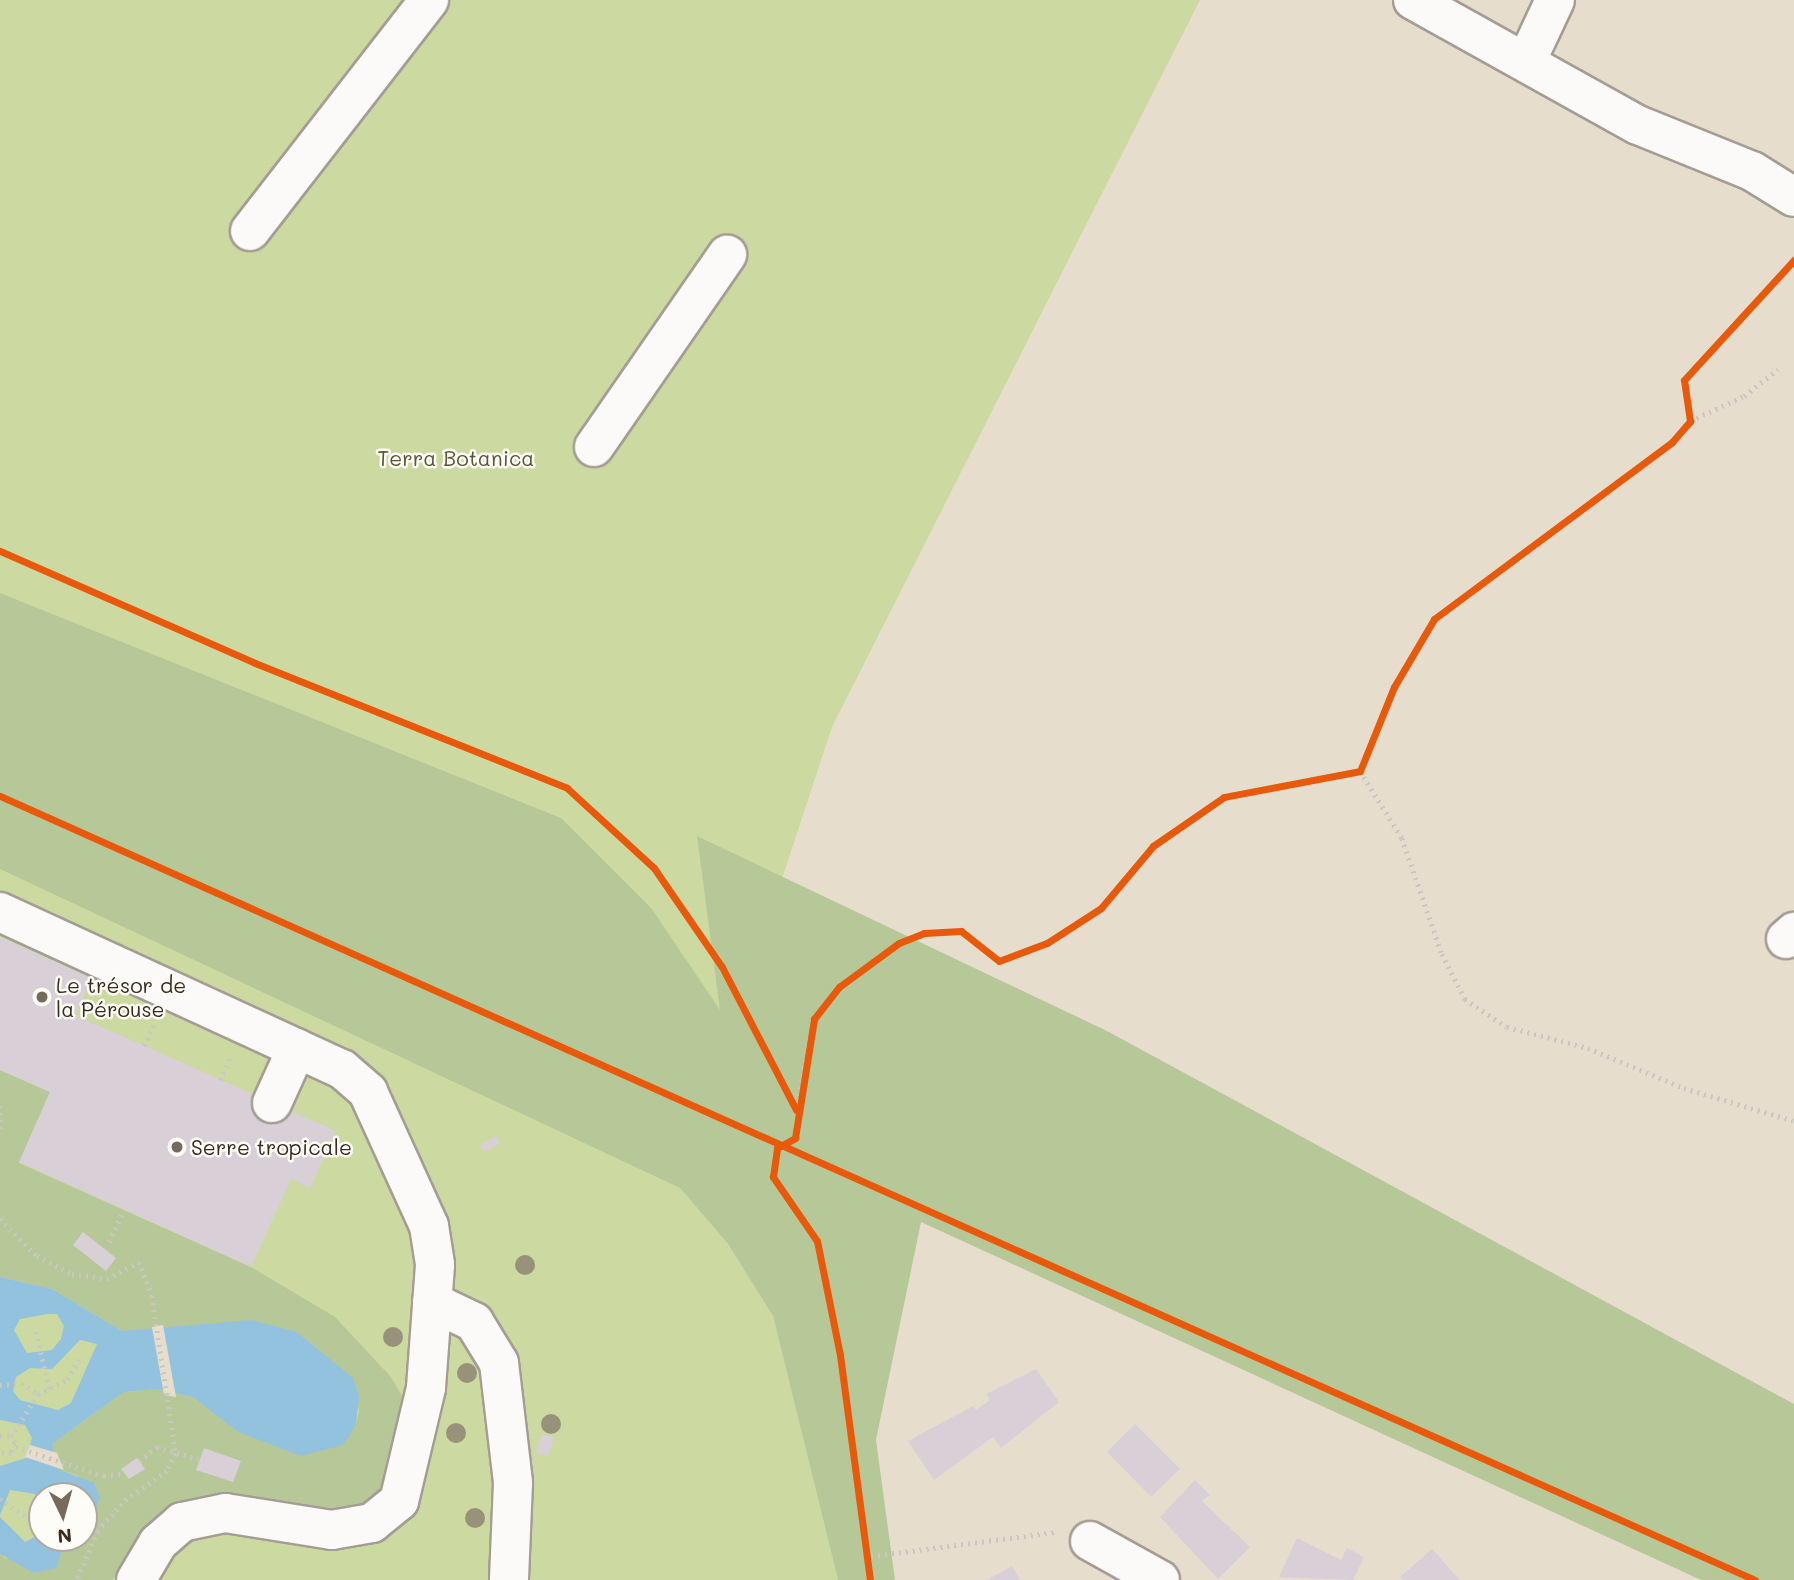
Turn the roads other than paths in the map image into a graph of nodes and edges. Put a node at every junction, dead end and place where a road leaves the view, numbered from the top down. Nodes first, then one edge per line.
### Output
1 (429, 0) edge
2 (1413, 0) edge
3 (1555, 0) edge
4 (1526, 62) junction
5 (1794, 197) edge
6 (250, 231) dead end
7 (727, 255) dead end
8 (594, 447) dead end
9 (0, 912) edge
10 (298, 1048) junction
11 (272, 1103) dead end
12 (432, 1302) junction
13 (1090, 1541) road end
14 (136, 1580) edge
15 (509, 1580) edge
16 (1160, 1580) edge

1 - 6 street
2 - 4 street
3 - 4 street
4 - 5 street
7 - 8 street
9 - 10 street
10 - 11 street
10 - 12 street
12 - 14 street
12 - 15 street
13 - 16 street

